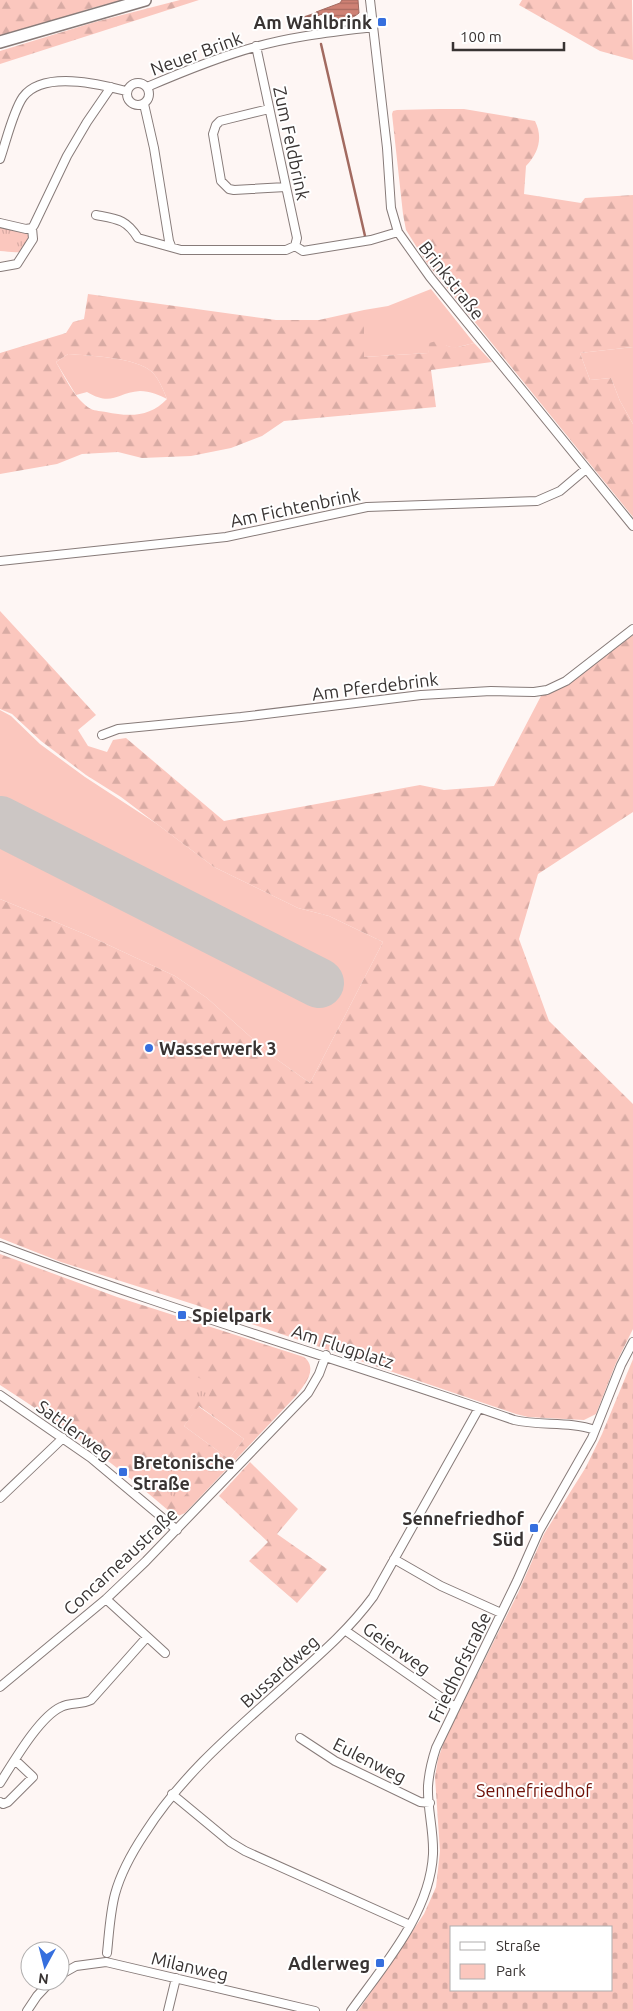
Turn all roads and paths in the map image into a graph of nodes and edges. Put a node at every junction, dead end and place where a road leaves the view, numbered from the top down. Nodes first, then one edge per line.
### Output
1 (145, 0) edge
2 (370, 0) edge
3 (373, 27) junction
4 (0, 42) edge
5 (256, 46) junction
6 (111, 87) junction
7 (147, 87) junction
8 (126, 91) junction
9 (144, 104) junction
10 (269, 109) junction
11 (0, 158) edge
12 (286, 187) junction
13 (96, 215) dead end
14 (0, 223) edge
15 (32, 228) junction
16 (398, 232) junction
17 (171, 246) junction
18 (295, 246) junction
19 (0, 267) edge
20 (586, 469) junction
21 (633, 526) edge
22 (0, 561) edge
23 (633, 629) edge
24 (102, 735) dead end
25 (0, 1246) edge
26 (633, 1342) edge
27 (326, 1356) junction
28 (0, 1395) edge
29 (479, 1408) junction
30 (595, 1430) junction
31 (63, 1438) junction
32 (0, 1498) edge
33 (177, 1530) junction
34 (394, 1559) junction
35 (106, 1599) junction
36 (501, 1613) junction
37 (346, 1631) junction
38 (146, 1637) junction
39 (165, 1653) dead end
40 (0, 1687) edge
41 (455, 1707) junction
42 (300, 1738) dead end
43 (14, 1760) junction
44 (0, 1783) edge
45 (172, 1794) junction
46 (0, 1802) edge
47 (430, 1803) junction
48 (410, 1925) junction
49 (107, 1954) dead end
50 (70, 1969) edge
51 (176, 1978) junction
52 (42, 1991) edge
53 (27, 2011) edge
54 (168, 2011) edge
55 (315, 2011) edge
56 (351, 2011) edge

1 - 4 main road
2 - 3 street, Brinkstraße
3 - 5 street, Neuer Brink
3 - 16 street, Brinkstraße
5 - 7 street, Neuer Brink
5 - 10 street, Zum Feldbrink
6 - 8 street
6 - 11 street
6 - 15 street
7 - 8 street
7 - 9 street
8 - 9 street
9 - 17 street
10 - 12 street, Zum Feldbrink
10 - 12 street
12 - 18 street, Zum Feldbrink
13 - 17 street
14 - 15 street
15 - 19 street
16 - 18 street
16 - 20 street, Brinkstraße
17 - 18 street
20 - 21 street, Brinkstraße
20 - 22 street, Am Fichtenbrink
23 - 24 street, Am Pferdebrink
25 - 27 street, Am Flugplatz
26 - 30 street, Friedhofstraße
27 - 29 street, Am Flugplatz
27 - 33 street, Concarneaustraße
28 - 31 street, Sattlerweg
29 - 30 street, Am Flugplatz
29 - 34 street, Bussardweg
30 - 36 street, Friedhofstraße
31 - 32 street
31 - 33 street, Sattlerweg
33 - 35 street, Concarneaustraße
34 - 36 street
34 - 37 street, Bussardweg
35 - 38 street
35 - 40 street, Concarneaustraße
36 - 41 street, Friedhofstraße
37 - 41 street, Geierweg
37 - 45 street, Bussardweg
38 - 39 street
38 - 43 street
41 - 47 street, Friedhofstraße
42 - 47 street, Eulenweg
43 - 44 street
43 - 46 street
45 - 48 street
45 - 49 street, Bussardweg
47 - 48 street, Friedhofstraße
48 - 56 street, Friedhofstraße
50 - 51 street, Milanweg
51 - 54 street
51 - 55 street, Milanweg
52 - 53 street

